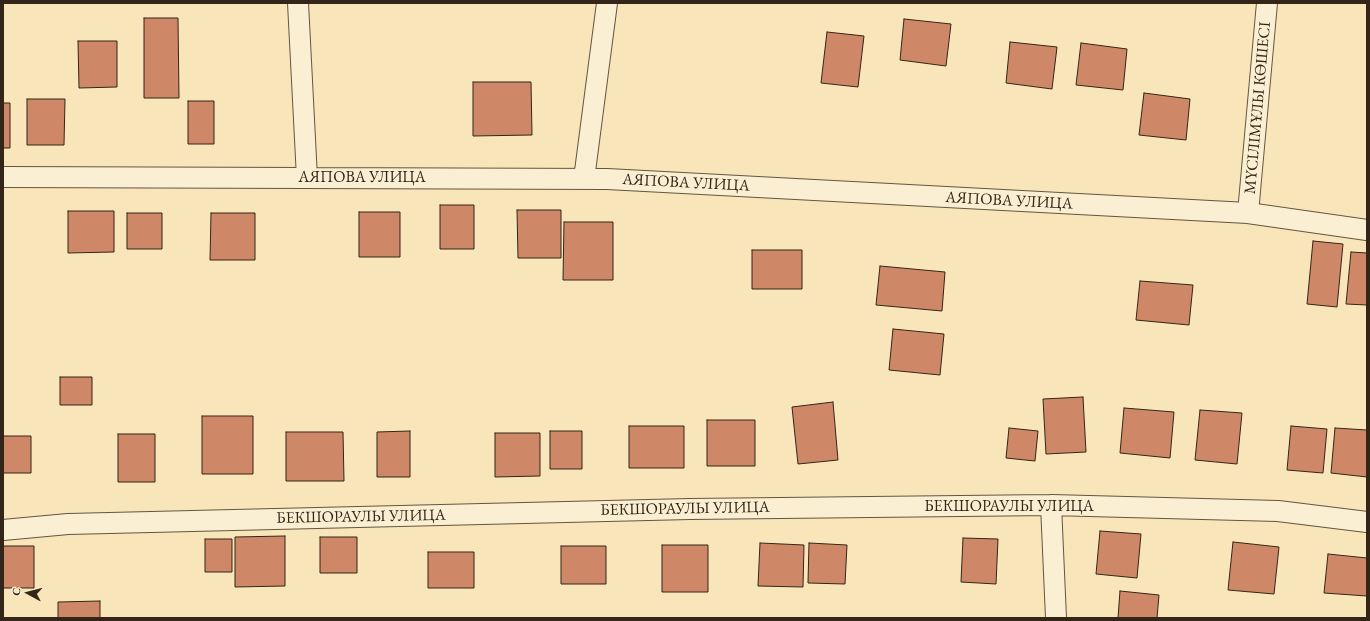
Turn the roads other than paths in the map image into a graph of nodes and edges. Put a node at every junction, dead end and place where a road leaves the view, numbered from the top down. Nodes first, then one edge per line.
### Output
1 (298, 3) edge
2 (607, 3) edge
3 (1267, 3) edge
4 (3, 177) edge
5 (307, 178) junction
6 (584, 179) junction
7 (1248, 213) junction
8 (1367, 230) edge
9 (1051, 505) junction
10 (1367, 522) edge
11 (3, 530) edge
12 (1056, 618) edge

1 - 5 street
2 - 6 street
3 - 7 street, МҮСІЛІМҰЛЫ КӨШЕСІ
4 - 5 street, АЯПОВА УЛИЦА
5 - 6 street, АЯПОВА УЛИЦА
6 - 7 street, АЯПОВА УЛИЦА
7 - 8 street, АЯПОВА УЛИЦА
9 - 10 street, БЕКШОРАУЛЫ УЛИЦА
9 - 11 street, БЕКШОРАУЛЫ УЛИЦА
9 - 12 street

